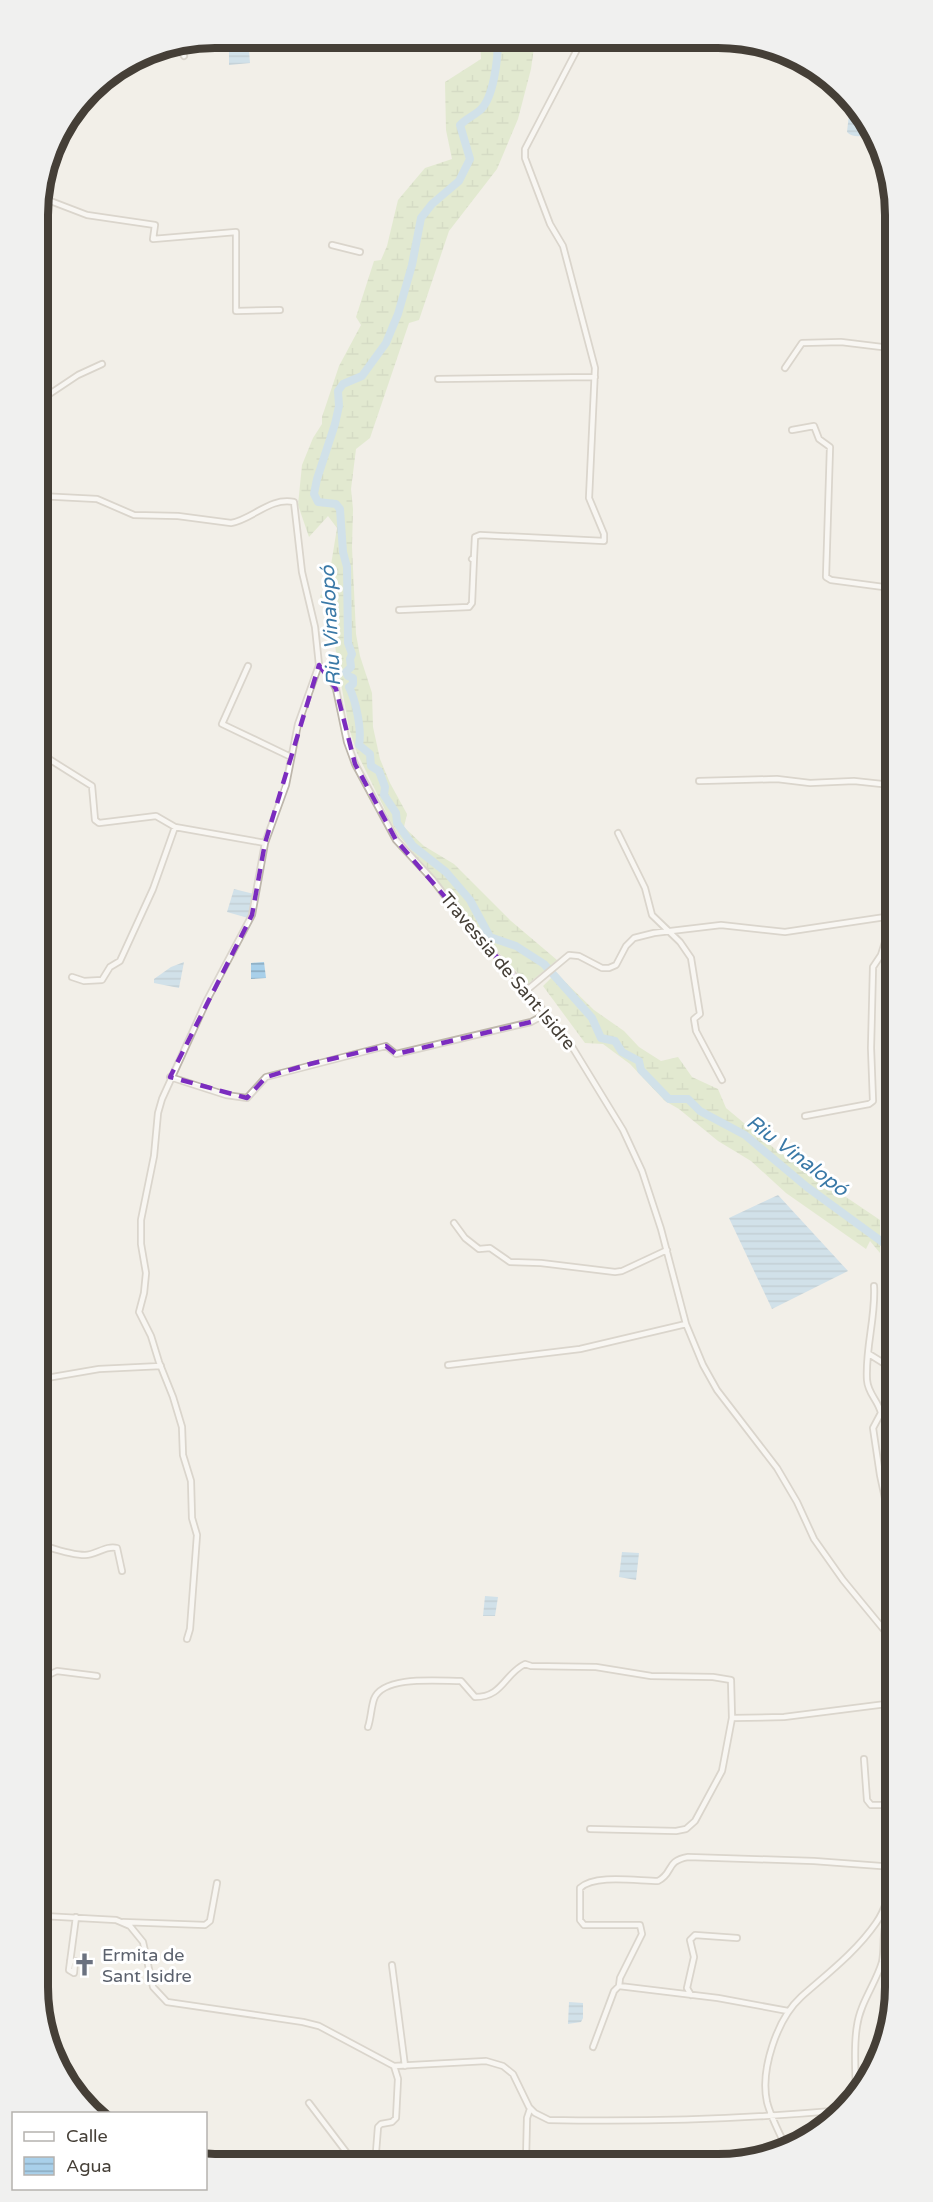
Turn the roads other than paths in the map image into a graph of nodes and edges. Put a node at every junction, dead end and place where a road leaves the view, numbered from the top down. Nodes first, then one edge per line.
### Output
1 (578, 48) edge
2 (181, 52) edge
3 (184, 56) dead end
4 (48, 200) edge
5 (332, 245) dead end
6 (360, 252) dead end
7 (280, 310) dead end
8 (885, 347) edge
9 (102, 364) dead end
10 (785, 368) dead end
11 (595, 377) junction
12 (438, 379) dead end
13 (48, 395) edge
14 (792, 430) dead end
15 (48, 496) edge
16 (885, 587) edge
17 (399, 610) dead end
18 (320, 665) junction
19 (248, 666) dead end
20 (291, 757) junction
21 (48, 759) edge
22 (699, 781) dead end
23 (885, 784) edge
24 (175, 827) junction
25 (618, 833) dead end
26 (265, 843) junction
27 (885, 919) edge
28 (668, 932) junction
29 (885, 940) edge
30 (72, 977) dead end
31 (527, 990) junction
32 (546, 1014) junction
33 (170, 1077) junction
34 (722, 1080) dead end
35 (805, 1116) dead end
36 (454, 1222) dead end
37 (667, 1250) junction
38 (874, 1286) dead end
39 (686, 1324) junction
40 (869, 1354) junction
41 (885, 1364) edge
42 (448, 1365) dead end
43 (161, 1366) junction
44 (48, 1378) edge
45 (885, 1498) edge
46 (48, 1546) edge
47 (122, 1571) dead end
48 (885, 1631) edge
49 (187, 1639) dead end
50 (48, 1675) edge
51 (97, 1676) dead end
52 (885, 1703) edge
53 (732, 1718) junction
54 (369, 1727) dead end
55 (864, 1759) dead end
56 (885, 1805) edge
57 (590, 1829) dead end
58 (885, 1865) edge
59 (217, 1883) dead end
60 (885, 1906) edge
61 (48, 1916) edge
62 (76, 1917) junction
63 (121, 1922) junction
64 (885, 1926) edge
65 (737, 1938) dead end
66 (70, 1960) dead end
67 (392, 1965) dead end
68 (620, 1986) junction
69 (691, 1995) junction
70 (788, 2011) junction
71 (593, 2047) dead end
72 (394, 2066) junction
73 (405, 2066) junction
74 (856, 2081) edge
75 (309, 2103) dead end
76 (530, 2109) junction
77 (829, 2111) edge
78 (540, 2115) junction
79 (772, 2116) junction
80 (528, 2117) junction
81 (783, 2140) edge
82 (345, 2154) edge
83 (373, 2154) edge
84 (526, 2154) edge

1 - 11 street
2 - 3 street
4 - 7 street
5 - 6 street
8 - 10 street
9 - 13 street
11 - 12 street
11 - 17 street
14 - 16 street
15 - 18 street, Travessia de Sant Isidre
18 - 20 street
18 - 31 street, Travessia de Sant Isidre
19 - 20 street
20 - 26 street
21 - 24 street
22 - 23 street
24 - 26 street
24 - 30 street
25 - 28 street
26 - 33 street
27 - 28 street
28 - 31 street
28 - 34 street
29 - 35 street
31 - 32 street, Travessia de Sant Isidre
32 - 33 street
32 - 37 street, Travessia de Sant Isidre
33 - 43 street
36 - 37 street
37 - 39 street, Travessia de Sant Isidre
38 - 40 street
39 - 42 street
39 - 48 street, Travessia de Sant Isidre
40 - 41 street
40 - 45 street
43 - 44 street
43 - 49 street
46 - 47 street
50 - 51 street
52 - 53 street
53 - 54 street
53 - 57 street
55 - 56 street
58 - 68 street
59 - 63 street
60 - 70 street
61 - 62 street
62 - 63 street
62 - 66 street
63 - 72 street
64 - 74 street
65 - 69 street
67 - 73 street
68 - 69 street
68 - 71 street
69 - 70 street
70 - 79 street
72 - 73 street
72 - 83 street
73 - 76 street
75 - 82 street
76 - 78 street
76 - 80 street
77 - 79 street
78 - 79 street
78 - 80 street
79 - 81 street
80 - 84 street

